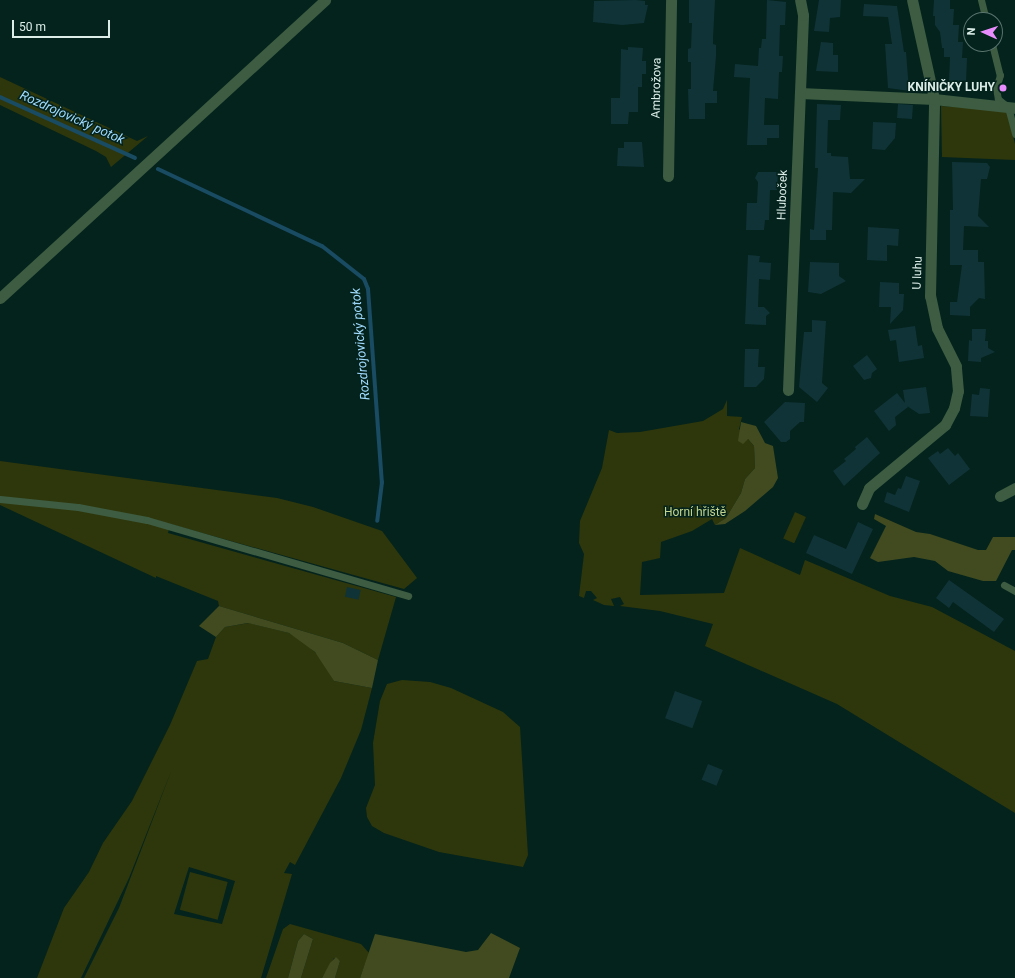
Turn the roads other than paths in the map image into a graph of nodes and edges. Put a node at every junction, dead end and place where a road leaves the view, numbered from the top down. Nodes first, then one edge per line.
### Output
1 (324, 0) edge
2 (671, 0) edge
3 (800, 0) edge
4 (912, 0) edge
5 (981, 0) edge
6 (984, 12) edge
7 (994, 52) edge
8 (800, 93) junction
9 (934, 99) junction
10 (1012, 107) edge
11 (1015, 134) edge
12 (668, 176) dead end
13 (0, 298) edge
14 (788, 390) dead end
15 (1015, 488) edge
16 (1000, 496) dead end
17 (0, 498) edge
18 (862, 504) dead end
19 (1004, 585) dead end
20 (1015, 591) edge
21 (408, 596) dead end

1 - 13 street
2 - 12 street, Ambrožova
3 - 8 street, Hluboček
4 - 9 street, U luhu
5 - 6 lane
7 - 10 lane
8 - 9 street
8 - 14 street, Hluboček
9 - 10 street
9 - 18 street, U luhu
10 - 11 lane
15 - 16 street
17 - 21 lane
19 - 20 lane

